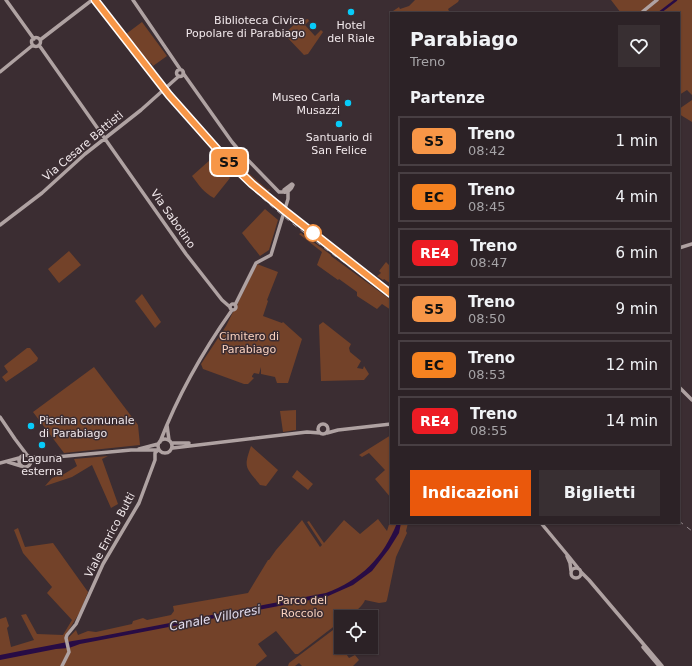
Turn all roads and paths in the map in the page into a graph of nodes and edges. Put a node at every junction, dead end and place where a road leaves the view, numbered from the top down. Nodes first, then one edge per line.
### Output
1 (6, 0) edge
2 (92, 0) edge
3 (132, 0) edge
4 (657, 0) edge
5 (642, 12) edge
6 (34, 39) junction
7 (40, 40) junction
8 (33, 45) junction
9 (39, 45) junction
10 (0, 72) edge
11 (180, 73) junction
12 (105, 138) junction
13 (0, 225) edge
14 (692, 244) edge
15 (680, 248) edge
16 (231, 309) junction
17 (680, 388) edge
18 (692, 400) edge
19 (0, 417) edge
20 (167, 422) junction
21 (390, 424) edge
22 (328, 428) junction
23 (338, 430) junction
24 (319, 431) junction
25 (327, 433) junction
26 (169, 440) junction
27 (159, 443) junction
28 (173, 445) junction
29 (20, 446) junction
30 (131, 450) junction
31 (147, 450) junction
32 (158, 450) junction
33 (162, 453) junction
34 (29, 456) junction
35 (20, 457) junction
36 (45, 458) junction
37 (155, 460) junction
38 (7, 462) junction
39 (0, 463) edge
40 (31, 463) junction
41 (20, 466) junction
42 (542, 524) edge
43 (565, 552) junction
44 (578, 568) junction
45 (571, 572) junction
46 (581, 572) junction
47 (577, 578) junction
48 (593, 586) junction
49 (617, 614) junction
50 (62, 666) edge
51 (659, 666) edge
52 (662, 666) edge

1 - 6 street
2 - 7 street
3 - 11 street
4 - 5 street
6 - 7 street
6 - 8 street
7 - 9 street
8 - 9 street
8 - 10 street
9 - 12 street, Via Sabotino
11 - 12 street, Via Cesare Battisti
11 - 16 street
12 - 13 street, Via Cesare Battisti
12 - 16 street, Via Sabotino
14 - 15 street
16 - 20 street
17 - 18 street
19 - 29 street
20 - 26 street
20 - 27 street
21 - 23 street
22 - 23 street
22 - 24 street
22 - 25 street
23 - 25 street
24 - 25 street
24 - 28 street
26 - 27 street
26 - 28 street
27 - 30 street
27 - 32 street
28 - 33 street
29 - 34 street
29 - 35 street
30 - 31 street
30 - 36 street
31 - 32 street
31 - 37 street
32 - 33 street
32 - 37 street, Viale Enrico Butti
33 - 37 street
34 - 35 street
34 - 36 street
34 - 40 street
35 - 38 street
35 - 41 street
36 - 40 street
37 - 50 street, Viale Enrico Butti
38 - 39 street
38 - 41 street
40 - 41 street
42 - 43 street
43 - 44 street
43 - 45 street
44 - 45 street
44 - 46 street
45 - 47 street
46 - 47 street
46 - 48 street
47 - 48 street
48 - 49 street
49 - 51 street
49 - 52 street

